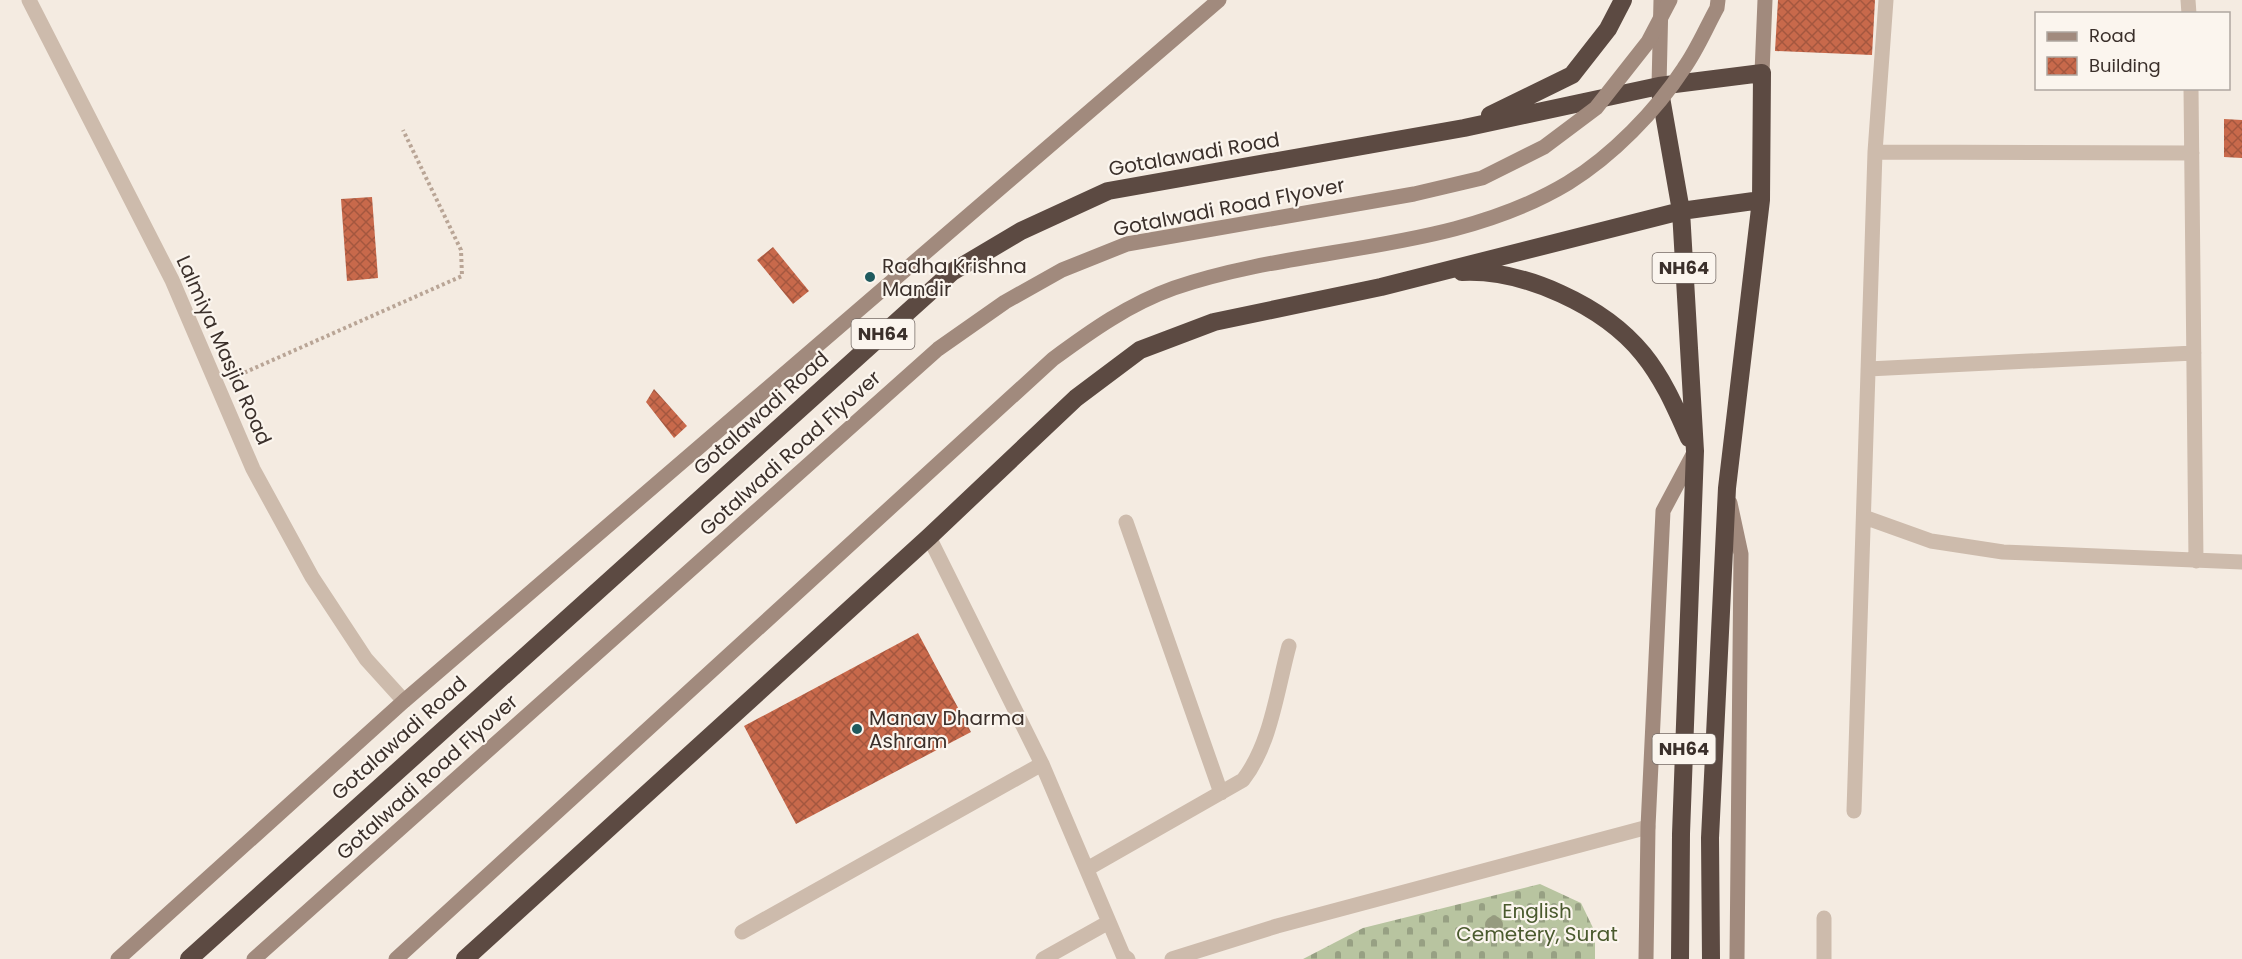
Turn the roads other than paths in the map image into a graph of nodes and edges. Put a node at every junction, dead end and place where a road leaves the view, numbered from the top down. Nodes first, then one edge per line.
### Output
1 (30, 0) edge
2 (1220, 0) edge
3 (1623, 0) edge
4 (1661, 0) edge
5 (1670, 0) edge
6 (1718, 0) edge
7 (1765, 0) edge
8 (1886, 0) edge
9 (1762, 73) junction
10 (1659, 86) junction
11 (2191, 90) edge
12 (1464, 128) junction
13 (1875, 152) junction
14 (2192, 153) junction
15 (1761, 200) junction
16 (1681, 211) junction
17 (1381, 287) junction
18 (2194, 353) junction
19 (1868, 369) junction
20 (1695, 451) junction
21 (1727, 488) junction
22 (1864, 517) junction
23 (1126, 522) dead end
24 (929, 537) junction
25 (2196, 561) junction
26 (2242, 562) edge
27 (1289, 646) dead end
28 (404, 701) junction
29 (1042, 764) junction
30 (1221, 793) junction
31 (1854, 811) dead end
32 (1648, 827) junction
33 (1087, 869) junction
34 (1824, 918) dead end
35 (1109, 922) junction
36 (742, 932) dead end
37 (118, 959) edge
38 (189, 959) edge
39 (254, 959) edge
40 (396, 959) edge
41 (465, 959) edge
42 (1043, 959) edge
43 (1128, 959) edge
44 (1172, 959) edge
45 (1646, 959) edge
46 (1680, 959) edge
47 (1711, 959) edge
48 (1737, 959) edge
49 (1824, 959) edge

1 - 28 street, Lalmiya Masjid Road
2 - 28 main road
3 - 12 highway
4 - 10 main road
5 - 39 main road, Gotalwadi Road Flyover, bridge
6 - 40 main road, bridge
7 - 9 main road
8 - 13 street
9 - 10 highway, Gotalawadi Road / NH64
9 - 15 highway, NH64
10 - 12 highway, Gotalawadi Road / NH64
10 - 16 highway, NH64
11 - 14 street
12 - 38 highway, Gotalawadi Road / NH64
13 - 14 street
13 - 19 street
14 - 18 street
15 - 16 highway
15 - 21 highway, NH64
16 - 17 highway
16 - 20 highway, NH64
17 - 20 highway
17 - 24 highway
18 - 19 street
18 - 25 street
19 - 22 street
20 - 32 main road
20 - 46 highway, NH64
21 - 47 highway, NH64
21 - 48 main road
22 - 25 street
22 - 31 street
23 - 30 street
24 - 29 street
24 - 41 highway
25 - 26 street
27 - 30 street
28 - 37 main road
29 - 33 street
29 - 36 street
30 - 33 street
32 - 44 street
32 - 45 main road
33 - 35 street
34 - 49 street
35 - 42 street
35 - 43 street

